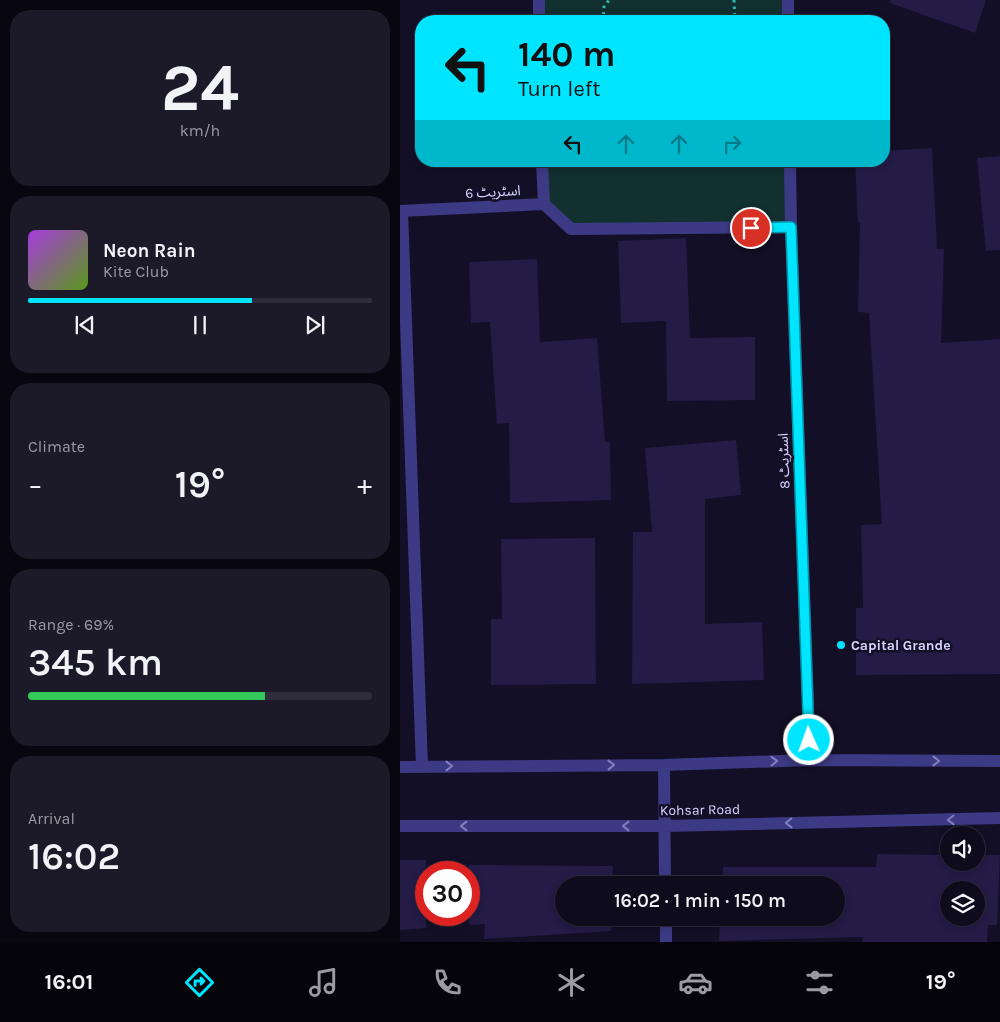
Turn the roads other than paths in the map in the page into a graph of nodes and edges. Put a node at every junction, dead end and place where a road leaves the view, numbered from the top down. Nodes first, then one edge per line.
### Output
1 (538, 0) edge
2 (788, 0) edge
3 (539, 15) edge
4 (788, 15) edge
5 (542, 167) edge
6 (790, 167) edge
7 (544, 204) junction
8 (401, 211) edge
9 (791, 227) junction
10 (810, 760) junction
11 (1000, 761) edge
12 (664, 765) junction
13 (400, 767) edge
14 (422, 767) junction
15 (1000, 818) edge
16 (400, 826) edge
17 (664, 826) junction
18 (666, 876) edge
19 (666, 926) edge
20 (666, 942) edge

1 - 3 street
2 - 4 street
5 - 7 street
6 - 9 street, اسٹریٹ 8
7 - 8 street, اسٹریٹ 6
7 - 9 street
8 - 14 street
9 - 10 street, اسٹریٹ 8
10 -> 11 street
12 -> 10 street
14 -> 12 street
12 - 17 street
13 - 14 street
15 -> 17 street, Kohsar Road
17 -> 16 street, Kohsar Road
17 - 18 street
19 - 20 street

